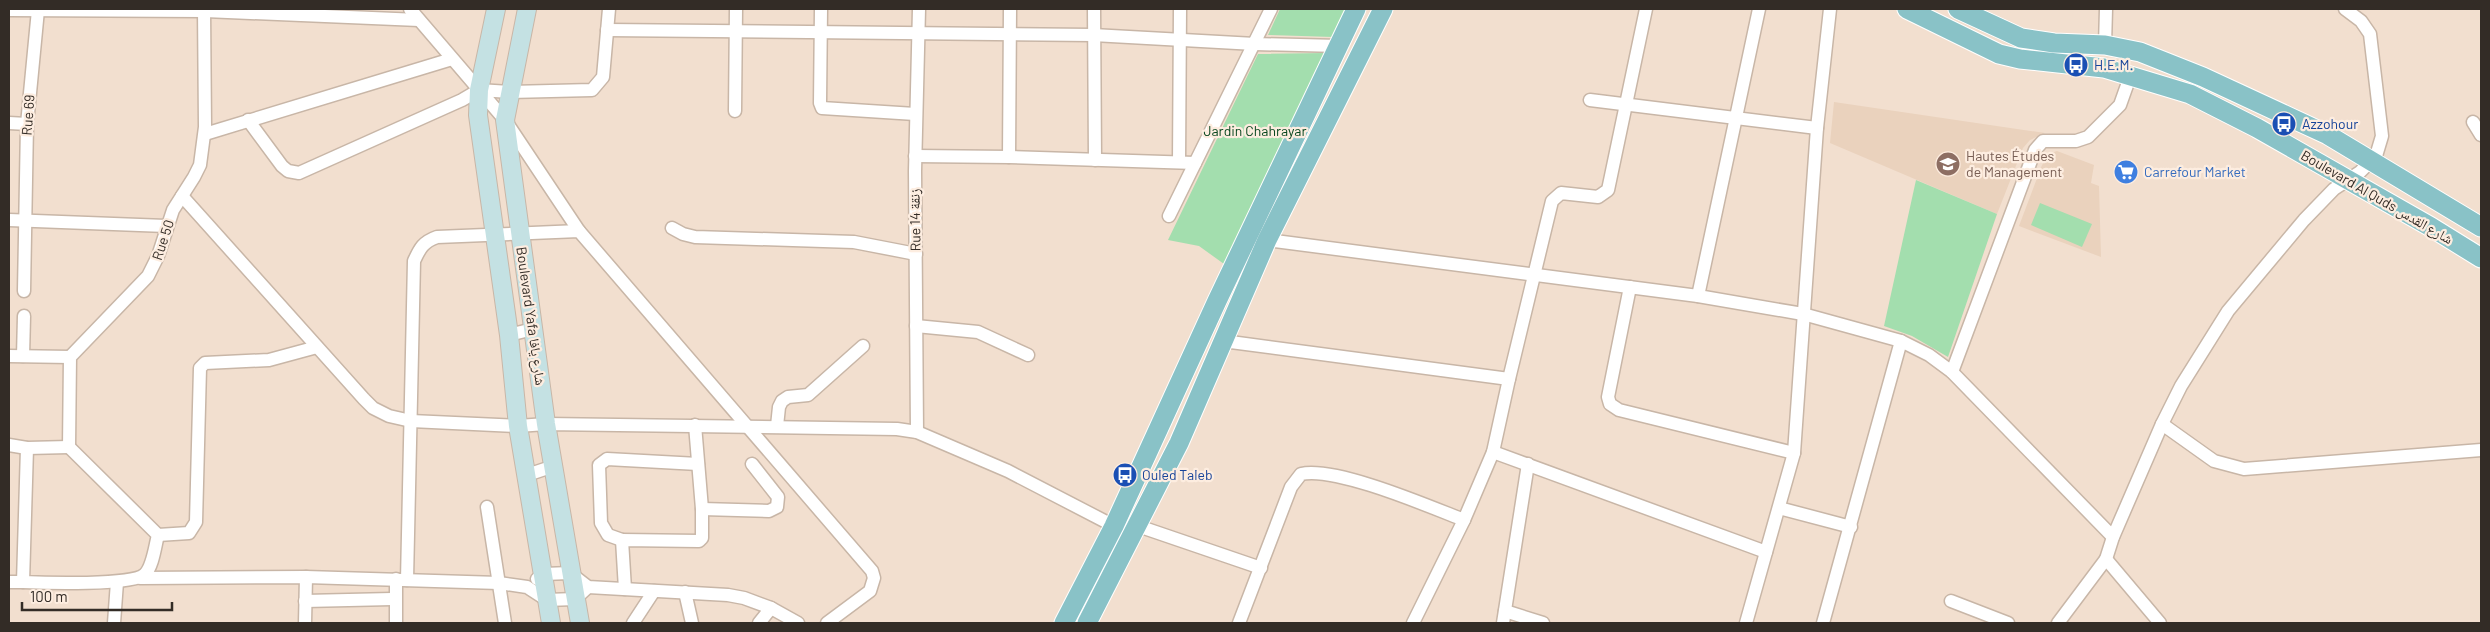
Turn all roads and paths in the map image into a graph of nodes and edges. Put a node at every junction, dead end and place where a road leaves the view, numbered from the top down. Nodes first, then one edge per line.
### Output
1 (410, 9) edge
2 (496, 9) edge
3 (527, 9) edge
4 (609, 9) edge
5 (736, 9) edge
6 (822, 9) edge
7 (919, 9) edge
8 (1010, 9) edge
9 (1094, 9) edge
10 (1180, 9) edge
11 (1271, 9) edge
12 (1356, 9) edge
13 (1383, 9) edge
14 (1646, 9) edge
15 (1759, 9) edge
16 (1830, 9) edge
17 (1907, 9) edge
18 (1958, 9) edge
19 (2106, 9) edge
20 (2345, 9) edge
21 (9, 10) edge
22 (38, 10) junction
23 (204, 10) edge
24 (419, 20) junction
25 (607, 30) junction
26 (735, 32) junction
27 (821, 32) junction
28 (917, 34) junction
29 (1009, 34) junction
30 (1093, 35) junction
31 (1179, 40) junction
32 (1255, 44) junction
33 (2105, 45) junction
34 (1339, 46) junction
35 (449, 55) junction
36 (2131, 74) junction
37 (478, 90) junction
38 (510, 92) junction
39 (1590, 100) dead end
40 (1627, 104) junction
41 (735, 111) dead end
42 (915, 114) junction
43 (1736, 118) junction
44 (248, 120) junction
45 (505, 120) junction
46 (2473, 122) dead end
47 (9, 124) edge
48 (27, 124) junction
49 (1817, 128) junction
50 (205, 131) junction
51 (2481, 135) edge
52 (915, 156) junction
53 (1009, 157) junction
54 (1095, 160) junction
55 (2373, 160) junction
56 (1179, 162) junction
57 (1196, 163) junction
58 (2348, 180) junction
59 (182, 196) junction
60 (1169, 216) dead end
61 (9, 220) edge
62 (25, 221) junction
63 (166, 226) junction
64 (2481, 227) edge
65 (672, 228) dead end
66 (579, 231) junction
67 (520, 234) junction
68 (495, 235) junction
69 (1267, 240) junction
70 (916, 254) junction
71 (2481, 258) edge
72 (1535, 275) junction
73 (1630, 287) junction
74 (24, 291) dead end
75 (1698, 296) junction
76 (1803, 314) junction
77 (24, 316) dead end
78 (916, 326) junction
79 (534, 328) junction
80 (509, 335) junction
81 (1223, 341) junction
82 (1901, 341) junction
83 (863, 346) dead end
84 (317, 347) junction
85 (1028, 355) dead end
86 (9, 356) edge
87 (23, 356) junction
88 (70, 357) junction
89 (1952, 372) junction
90 (1509, 379) junction
91 (411, 421) junction
92 (546, 424) junction
93 (2162, 424) junction
94 (518, 426) junction
95 (695, 426) junction
96 (747, 426) junction
97 (777, 426) junction
98 (917, 432) junction
99 (9, 445) edge
100 (69, 447) junction
101 (26, 448) junction
102 (2481, 450) edge
103 (1493, 452) junction
104 (1794, 453) junction
105 (698, 464) junction
106 (752, 464) dead end
107 (1528, 464) junction
108 (554, 466) junction
109 (527, 476) junction
110 (487, 507) dead end
111 (1779, 508) junction
112 (702, 509) junction
113 (1464, 520) junction
114 (1114, 526) junction
115 (1138, 526) junction
116 (1851, 527) junction
117 (158, 535) junction
118 (2113, 537) junction
119 (622, 540) junction
120 (1766, 552) junction
121 (2106, 559) junction
122 (1261, 568) junction
123 (570, 573) junction
124 (544, 574) junction
125 (306, 577) junction
126 (140, 578) junction
127 (399, 579) junction
128 (9, 582) edge
129 (23, 582) junction
130 (117, 582) junction
131 (499, 584) junction
132 (527, 587) junction
133 (625, 589) junction
134 (654, 591) junction
135 (685, 592) junction
136 (582, 593) junction
137 (392, 600) junction
138 (547, 600) junction
139 (305, 601) junction
140 (1951, 601) dead end
141 (771, 608) junction
142 (1504, 617) edge
143 (114, 623) edge
144 (305, 623) edge
145 (392, 623) edge
146 (396, 623) edge
147 (506, 623) edge
148 (551, 623) edge
149 (580, 623) edge
150 (633, 623) edge
151 (692, 623) edge
152 (759, 623) edge
153 (798, 623) edge
154 (827, 623) edge
155 (1064, 623) edge
156 (1087, 623) edge
157 (1239, 623) edge
158 (1413, 623) edge
159 (1543, 623) edge
160 (1746, 623) edge
161 (1823, 623) edge
162 (2008, 623) edge
163 (2058, 623) edge
164 (2160, 623) edge

1 - 24 street
2 - 37 street, Boulevard Yafa شارع يافا
3 - 38 street, Boulevard Yafa شارع يافا
4 - 25 street
5 - 26 street
6 - 27 street
7 - 28 street, Rue 14 زنقة
8 - 29 street
9 - 30 street
10 - 31 street
11 - 32 street
12 - 34 main road
13 - 69 main road
14 - 40 street
15 - 43 street
16 - 49 street
17 - 36 main road, Boulevard Al Quds شارع القدس
18 - 33 main road, Boulevard Al Quds شارع القدس
19 - 33 street
20 - 55 street
21 - 22 street
22 - 23 street
22 - 48 street, Rue 69
23 - 24 street
23 - 50 street, Rue 50
24 - 35 street
25 - 26 street
25 - 38 street
26 - 27 street
26 - 41 street
27 - 28 street
27 - 42 street
28 - 29 street
28 - 42 street, Rue 14 زنقة
29 - 30 street
29 - 53 street
30 - 31 street
30 - 54 street
31 - 32 street
31 - 56 street
32 - 34 street
32 - 57 street
33 - 55 main road, Boulevard Al Quds شارع القدس
34 - 114 main road
35 - 37 street
35 - 44 street
35 - 50 street
36 - 58 main road, Boulevard Al Quds شارع القدس
36 - 89 street
37 - 38 street
37 - 44 street
37 - 45 street
37 - 68 street, Boulevard Yafa شارع يافا
38 - 45 street, Boulevard Yafa شارع يافا
39 - 40 street
40 - 43 street
40 - 72 street
42 - 52 street, Rue 14 زنقة
43 - 49 street
43 - 75 street
44 - 50 street
45 - 66 street
45 - 67 street, Boulevard Yafa شارع يافا
46 - 51 street
47 - 48 street
48 - 62 street, Rue 69
49 - 76 street
50 - 59 street, Rue 50
52 - 53 street
52 - 70 street, Rue 14 زنقة
53 - 54 street
54 - 56 street
55 - 58 street
55 - 64 main road, Boulevard Al Quds شارع القدس
56 - 57 street
57 - 60 street
58 - 71 main road, Boulevard Al Quds شارع القدس
58 - 93 street
59 - 63 street, Rue 50
59 - 84 street
61 - 62 street
62 - 63 street
62 - 74 street, Rue 69
63 - 88 street, Rue 50
65 - 70 street
66 - 67 street
66 - 96 street
67 - 68 street
67 - 79 street, Boulevard Yafa شارع يافا
68 - 80 street, Boulevard Yafa شارع يافا
68 - 91 street
69 - 72 street
69 - 81 main road
70 - 78 street, Rue 14 زنقة
72 - 73 street
72 - 90 street
73 - 75 street
73 - 104 street
75 - 76 street
76 - 82 street
76 - 104 street
77 - 87 street
78 - 85 street
78 - 98 street, Rue 14 زنقة
79 - 80 street
79 - 92 street, Boulevard Yafa شارع يافا
80 - 94 street, Boulevard Yafa شارع يافا
81 - 90 street
81 - 115 main road
82 - 89 street
82 - 116 street
83 - 97 street
84 - 91 street
84 - 117 street
86 - 87 street
87 - 88 street
88 - 100 street
89 - 118 street
90 - 103 street
91 - 94 street
91 - 127 street
92 - 94 street
92 - 95 street
92 - 108 street, Boulevard Yafa شارع يافا
93 - 102 street
93 - 118 street
94 - 109 street, Boulevard Yafa شارع يافا
95 - 96 street
95 - 105 street
96 - 97 street
96 - 154 street
97 - 98 street
98 - 114 street
99 - 101 street
100 - 101 street
100 - 117 street
101 - 129 street
103 - 107 street
103 - 113 street
104 - 111 street
105 - 112 street
105 - 119 street
106 - 112 street
107 - 120 street
107 - 142 street
108 - 109 street
108 - 123 street, Boulevard Yafa شارع يافا
109 - 124 street, Boulevard Yafa شارع يافا
110 - 131 street
111 - 116 street
111 - 120 street
112 - 119 street
113 - 122 street
113 - 158 street
114 - 155 main road
115 - 122 street
115 - 156 main road
116 - 161 street
117 - 126 street
118 - 121 street
119 - 133 street
120 - 160 street
121 - 163 street
121 - 164 street
122 - 157 street
123 - 124 street
123 - 136 street, Boulevard Yafa شارع يافا
124 - 132 street
124 - 138 street, Boulevard Yafa شارع يافا
125 - 126 street
125 - 127 street
125 - 139 street
126 - 130 street
127 - 131 street
127 - 137 street
127 - 146 street
128 - 129 street
129 - 130 street
130 - 143 street
131 - 132 street
131 - 147 street
132 - 138 street
133 - 134 street
133 - 136 street
134 - 135 street
134 - 150 street
135 - 141 street
135 - 151 street
136 - 138 street
136 - 149 street, Boulevard Yafa شارع يافا
137 - 139 street
137 - 145 street
138 - 148 street, Boulevard Yafa شارع يافا
139 - 144 street
140 - 162 street
141 - 152 street
141 - 153 street
142 - 159 street

